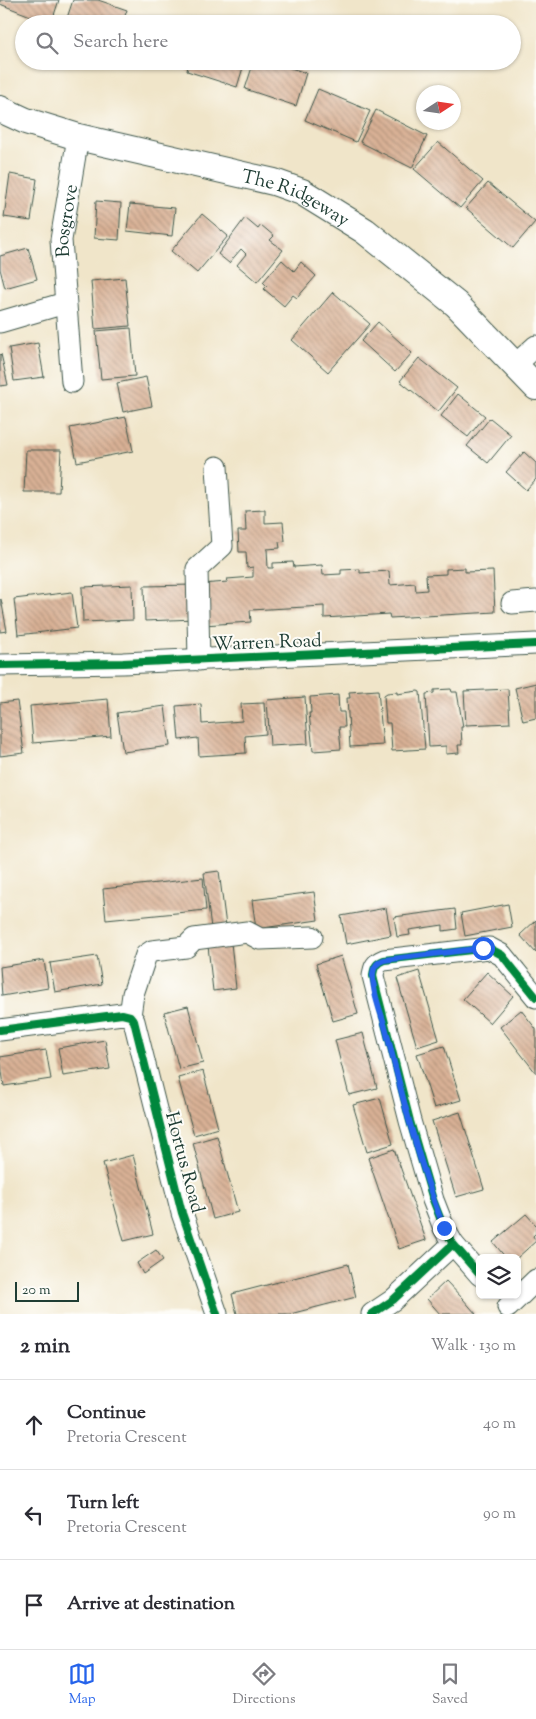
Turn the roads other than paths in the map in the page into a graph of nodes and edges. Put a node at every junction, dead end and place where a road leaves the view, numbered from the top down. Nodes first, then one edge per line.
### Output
1 (0, 109) edge
2 (78, 137) junction
3 (65, 303) junction
4 (0, 322) edge
5 (536, 346) edge
6 (514, 366) junction
7 (72, 382) dead end
8 (536, 387) edge
9 (218, 467) dead end
10 (536, 601) edge
11 (512, 603) dead end
12 (536, 644) edge
13 (200, 660) junction
14 (0, 664) edge
15 (312, 937) dead end
16 (536, 997) edge
17 (130, 1016) junction
18 (0, 1030) edge
19 (453, 1244) junction
20 (476, 1270) edge
21 (536, 1280) edge
22 (506, 1305) edge
23 (217, 1314) edge
24 (372, 1314) edge

1 - 2 main road, The Ridgeway
2 - 3 street, Bosgrove
2 - 6 main road, The Ridgeway
3 - 4 street
3 - 7 street, Bosgrove
5 - 6 street
6 - 8 main road, The Ridgeway
9 - 13 street
10 - 11 street
12 - 13 street, Warren Road
13 - 14 street, Warren Road
15 - 17 street
16 - 19 street
17 - 18 street
17 - 23 street, Hortus Road
19 - 20 street
19 - 24 street
21 - 22 street

